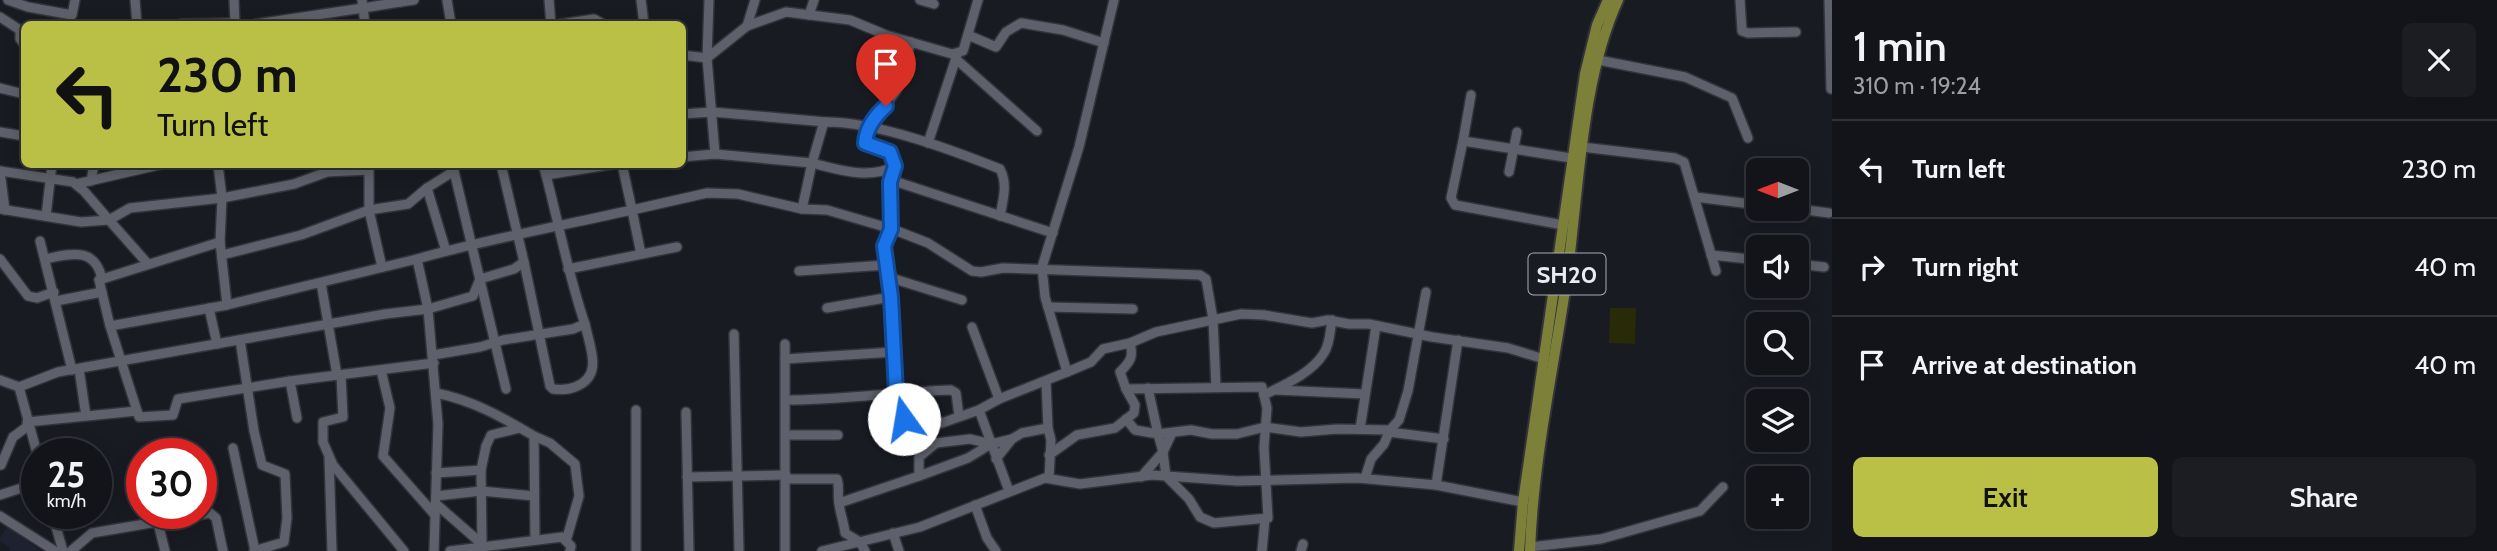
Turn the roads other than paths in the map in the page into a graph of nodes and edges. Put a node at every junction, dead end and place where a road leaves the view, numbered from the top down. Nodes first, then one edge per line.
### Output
1 (8, 0) edge
2 (75, 0) edge
3 (135, 0) edge
4 (234, 0) edge
5 (414, 0) edge
6 (447, 0) edge
7 (549, 0) edge
8 (641, 0) edge
9 (709, 0) edge
10 (755, 0) edge
11 (814, 0) edge
12 (920, 0) edge
13 (978, 0) edge
14 (1114, 0) edge
15 (1608, 0) edge
16 (1618, 0) edge
17 (1740, 0) edge
18 (1829, 0) edge
19 (399, 1) edge
20 (363, 4) edge
21 (934, 4) dead end
22 (809, 15) junction
23 (0, 18) edge
24 (71, 20) edge
25 (137, 21) edge
26 (235, 21) edge
27 (272, 21) edge
28 (450, 21) edge
29 (551, 21) edge
30 (644, 21) edge
31 (747, 26) junction
32 (1831, 29) edge
33 (1796, 32) dead end
34 (968, 35) junction
35 (21, 40) edge
36 (911, 42) junction
37 (1104, 43) junction
38 (686, 55) edge
39 (957, 56) junction
40 (707, 58) junction
41 (1593, 59) junction
42 (0, 88) edge
43 (1831, 89) edge
44 (21, 93) edge
45 (1471, 95) dead end
46 (712, 112) junction
47 (686, 114) edge
48 (826, 122) junction
49 (869, 128) junction
50 (1037, 131) dead end
51 (0, 132) edge
52 (1517, 132) dead end
53 (21, 136) edge
54 (1748, 138) dead end
55 (1463, 141) junction
56 (928, 143) junction
57 (1582, 147) junction
58 (1514, 150) junction
59 (715, 154) junction
60 (686, 156) edge
61 (1571, 158) junction
62 (812, 163) junction
63 (895, 166) junction
64 (51, 168) edge
65 (93, 168) edge
66 (146, 168) edge
67 (218, 168) edge
68 (361, 168) edge
69 (370, 168) edge
70 (453, 168) edge
71 (502, 168) edge
72 (623, 168) edge
73 (545, 169) edge
74 (0, 171) edge
75 (1509, 172) dead end
76 (50, 177) junction
77 (891, 180) junction
78 (91, 181) junction
79 (76, 184) junction
80 (427, 188) junction
81 (1695, 197) junction
82 (222, 198) junction
83 (1746, 203) edge
84 (2, 209) edge
85 (802, 209) junction
86 (369, 210) junction
87 (632, 210) junction
88 (1810, 210) edge
89 (1829, 213) dead end
90 (46, 216) junction
91 (1000, 216) junction
92 (109, 220) junction
93 (560, 225) junction
94 (1563, 225) junction
95 (891, 229) junction
96 (1053, 233) junction
97 (517, 234) junction
98 (40, 241) dead end
99 (220, 242) junction
100 (472, 243) junction
101 (677, 247) dead end
102 (446, 251) junction
103 (641, 254) junction
104 (222, 255) junction
105 (1711, 255) junction
106 (0, 259) edge
107 (45, 259) junction
108 (417, 259) junction
109 (1746, 259) edge
110 (524, 262) junction
111 (148, 264) junction
112 (886, 265) junction
113 (1809, 265) edge
114 (382, 267) junction
115 (1824, 267) dead end
116 (569, 269) junction
117 (1042, 269) junction
118 (799, 271) dead end
119 (1716, 271) dead end
120 (888, 277) junction
121 (102, 279) junction
122 (480, 279) junction
123 (321, 283) junction
124 (102, 292) junction
125 (1426, 292) dead end
126 (55, 297) junction
127 (891, 297) junction
128 (962, 300) dead end
129 (227, 305) junction
130 (1048, 307) junction
131 (209, 308) junction
132 (827, 308) dead end
133 (428, 309) junction
134 (1133, 309) dead end
135 (1213, 319) junction
136 (1332, 320) junction
137 (585, 324) junction
138 (328, 325) junction
139 (110, 326) junction
140 (1376, 326) junction
141 (972, 327) dead end
142 (539, 333) junction
143 (734, 334) dead end
144 (1419, 335) junction
145 (240, 340) junction
146 (1458, 340) junction
147 (495, 342) junction
148 (1130, 343) junction
149 (217, 344) junction
150 (785, 344) dead end
151 (894, 352) junction
152 (433, 359) junction
153 (785, 359) junction
154 (1544, 359) junction
155 (123, 362) junction
156 (76, 369) junction
157 (381, 370) junction
158 (1067, 372) junction
159 (339, 375) junction
160 (0, 380) edge
161 (1046, 381) junction
162 (290, 382) junction
163 (19, 387) junction
164 (1216, 387) junction
165 (248, 388) junction
166 (1148, 388) junction
167 (506, 389) dead end
168 (1126, 389) junction
169 (1275, 390) junction
170 (896, 392) junction
171 (436, 393) junction
172 (1365, 394) junction
173 (1264, 395) junction
174 (999, 399) junction
175 (786, 400) junction
176 (636, 410) dead end
177 (979, 410) junction
178 (137, 411) junction
179 (686, 412) dead end
180 (86, 416) junction
181 (959, 416) junction
182 (297, 418) dead end
183 (1126, 419) junction
184 (28, 424) junction
185 (1265, 427) junction
186 (520, 428) junction
187 (1048, 428) junction
188 (1360, 429) junction
189 (1390, 431) junction
190 (1172, 433) junction
191 (1157, 434) junction
192 (786, 435) junction
193 (838, 435) dead end
194 (534, 436) junction
195 (913, 436) junction
196 (32, 438) edge
197 (1012, 439) junction
198 (1444, 439) junction
199 (936, 443) junction
200 (991, 444) junction
201 (233, 448) dead end
202 (1163, 452) junction
203 (329, 454) junction
204 (1049, 455) junction
205 (919, 457) junction
206 (996, 459) junction
207 (1, 465) edge
208 (481, 470) junction
209 (436, 473) junction
210 (738, 476) junction
211 (919, 476) junction
212 (1166, 476) junction
213 (687, 477) junction
214 (786, 477) junction
215 (1141, 477) junction
216 (1049, 478) junction
217 (1366, 478) junction
218 (1266, 480) junction
219 (1436, 485) junction
220 (1723, 487) dead end
221 (21, 489) edge
222 (481, 491) junction
223 (1009, 491) junction
224 (0, 495) edge
225 (534, 495) junction
226 (436, 499) junction
227 (1523, 502) junction
228 (839, 503) junction
229 (975, 505) junction
230 (435, 515) junction
231 (0, 516) edge
232 (1265, 519) junction
233 (217, 523) edge
234 (126, 528) edge
235 (57, 529) edge
236 (160, 529) edge
237 (893, 533) junction
238 (535, 540) junction
239 (566, 541) junction
240 (284, 546) edge
241 (862, 546) edge
242 (485, 547) edge
243 (838, 549) edge
244 (1526, 550) edge
245 (55, 551) edge
246 (63, 551) edge
247 (71, 551) edge
248 (165, 551) edge
249 (223, 551) edge
250 (255, 551) edge
251 (332, 551) edge
252 (404, 551) edge
253 (434, 551) edge
254 (450, 551) edge
255 (570, 551) edge
256 (636, 551) edge
257 (689, 551) edge
258 (739, 551) edge
259 (785, 551) edge
260 (822, 551) edge
261 (899, 551) edge
262 (996, 551) edge
263 (1262, 551) edge

1 - 24 street
2 - 24 street
3 - 25 street
4 - 26 street
5 - 19 street
6 - 28 street
7 - 29 street
8 - 30 street
9 - 40 street
10 - 31 street
11 - 22 street
12 - 21 street
13 - 34 street
14 - 37 street
15 - 41 main road, SH20
16 - 41 main road, SH20
17 - 33 street
18 - 32 street
19 - 20 street
20 - 27 street
22 - 31 street
22 - 36 street
23 - 35 street
31 - 40 street
32 - 43 street
34 - 37 street
34 - 39 street
36 - 39 street
36 - 49 street
37 - 96 street
38 - 40 street
39 - 50 street
39 - 56 street
40 - 46 street
41 - 54 street
41 - 57 main road, SH20
41 - 61 main road, SH20
42 - 44 street
45 - 55 street
46 - 47 street
46 - 48 street
46 - 59 street
48 - 49 street
48 - 62 street
49 - 56 street
49 - 63 street
51 - 53 street
52 - 58 street
55 - 58 street
55 - 94 street
56 - 91 street
57 - 81 street
57 - 244 main road, SH20
58 - 61 street
58 - 75 street
59 - 60 street
59 - 62 street
61 - 94 main road, SH20
62 - 63 street
62 - 85 street
63 - 77 street
64 - 76 street
65 - 78 street
66 - 78 street
67 - 82 street
68 - 82 street
69 - 86 street
70 - 80 street
70 - 100 street
71 - 97 street
72 - 87 street
73 - 93 street
74 - 76 street
74 - 84 street
76 - 79 street
76 - 90 street
77 - 91 street
77 - 95 street
78 - 79 street
79 - 92 street
80 - 86 street
80 - 102 street
81 - 83 street
81 - 105 street
82 - 92 street
82 - 99 street
84 - 90 street
85 - 87 street
85 - 95 street
86 - 104 street
86 - 114 street
87 - 93 street
87 - 103 street
88 - 89 street
90 - 92 street
91 - 96 street
92 - 111 street
93 - 97 street
93 - 116 street
94 - 154 main road, SH20
95 - 112 street
95 - 117 street
96 - 117 street
97 - 100 street
97 - 110 street
98 - 107 street
99 - 104 street
99 - 111 street
100 - 102 street
100 - 122 street
101 - 103 street
102 - 108 street
103 - 116 street
104 - 129 street
105 - 109 street
105 - 119 street
106 - 126 street
107 - 121 street
107 - 126 street
108 - 114 street
108 - 133 street
110 - 122 street
110 - 142 street
111 - 121 street
112 - 118 street
112 - 120 street
113 - 115 street
114 - 123 street
116 - 137 street
117 - 130 street
117 - 135 street
120 - 127 street
120 - 128 street
121 - 124 street
122 - 133 street
122 - 147 street
123 - 129 street
123 - 138 street
124 - 126 street
124 - 139 street
125 - 144 street
126 - 156 street
127 - 132 street
127 - 151 street
129 - 131 street
130 - 134 street
130 - 158 street
131 - 139 street
131 - 149 street
133 - 138 street
133 - 152 street
135 - 136 street
135 - 148 street
135 - 164 street
136 - 140 street
136 - 169 street
137 - 142 street
137 - 142 street
138 - 145 street
138 - 159 street
139 - 155 street
140 - 144 street
140 - 172 street
141 - 174 street
142 - 147 street
143 - 210 street
144 - 146 street
144 - 189 street
145 - 149 street
145 - 165 street
146 - 154 street
146 - 198 street
147 - 152 street
147 - 167 street
148 - 158 street
148 - 168 street
149 - 155 street
150 - 153 street
151 - 153 street
151 - 170 street
152 - 157 street
152 - 171 street
153 - 175 street
154 - 227 main road, SH20
155 - 156 street
155 - 178 street
156 - 163 street
156 - 180 street
157 - 159 street
157 - 230 street
158 - 161 street
159 - 162 street
159 - 203 street
160 - 163 street
161 - 174 street
161 - 187 street
162 - 165 street
162 - 182 street
163 - 184 street
164 - 166 street
164 - 173 street
165 - 178 street
165 - 240 street
166 - 168 street
166 - 191 street
168 - 183 street
169 - 172 street
169 - 173 street
170 - 175 street
170 - 181 street
170 - 195 street
171 - 186 street
171 - 209 street
172 - 188 street
173 - 185 street
174 - 177 street
175 - 192 street
176 - 256 street
177 - 181 street
177 - 200 street
178 - 180 street
179 - 213 street
180 - 184 street
181 - 195 street
183 - 191 street
183 - 204 street
184 - 196 street
184 - 207 street
185 - 188 street
185 - 190 street
185 - 218 street
186 - 194 street
186 - 208 street
187 - 197 street
187 - 204 street
188 - 189 street
189 - 198 street
189 - 217 street
190 - 191 street
190 - 202 street
191 - 202 street
192 - 193 street
192 - 214 street
194 - 225 street
194 - 239 street
195 - 199 street
195 - 205 street
197 - 200 street
197 - 206 street
198 - 219 street
199 - 200 street
199 - 205 street
200 - 206 street
200 - 211 street
201 - 250 street
202 - 212 street
202 - 215 street
203 - 251 street
203 - 252 street
204 - 216 street
205 - 211 street
206 - 223 street
208 - 209 street
208 - 222 street
209 - 226 street
210 - 213 street
210 - 214 street
210 - 258 street
211 - 228 street
212 - 215 street
212 - 218 street
212 - 232 street
213 - 257 street
214 - 228 street
214 - 259 street
215 - 216 street
216 - 223 street
217 - 218 street
217 - 219 street
218 - 232 street
219 - 227 street
220 - 244 street
221 - 224 street
222 - 225 street
222 - 226 street
222 - 242 street
223 - 229 street
225 - 238 street
226 - 230 street
226 - 242 street
227 - 244 main road, SH20
228 - 241 street
229 - 237 street
229 - 262 street
230 - 253 street
231 - 245 street
232 - 263 street
233 - 249 street
234 - 247 street
235 - 246 street
236 - 248 street
237 - 241 street
237 - 261 street
238 - 239 street
238 - 242 street
239 - 255 street
240 - 250 street
241 - 243 street
242 - 254 street
243 - 260 street

